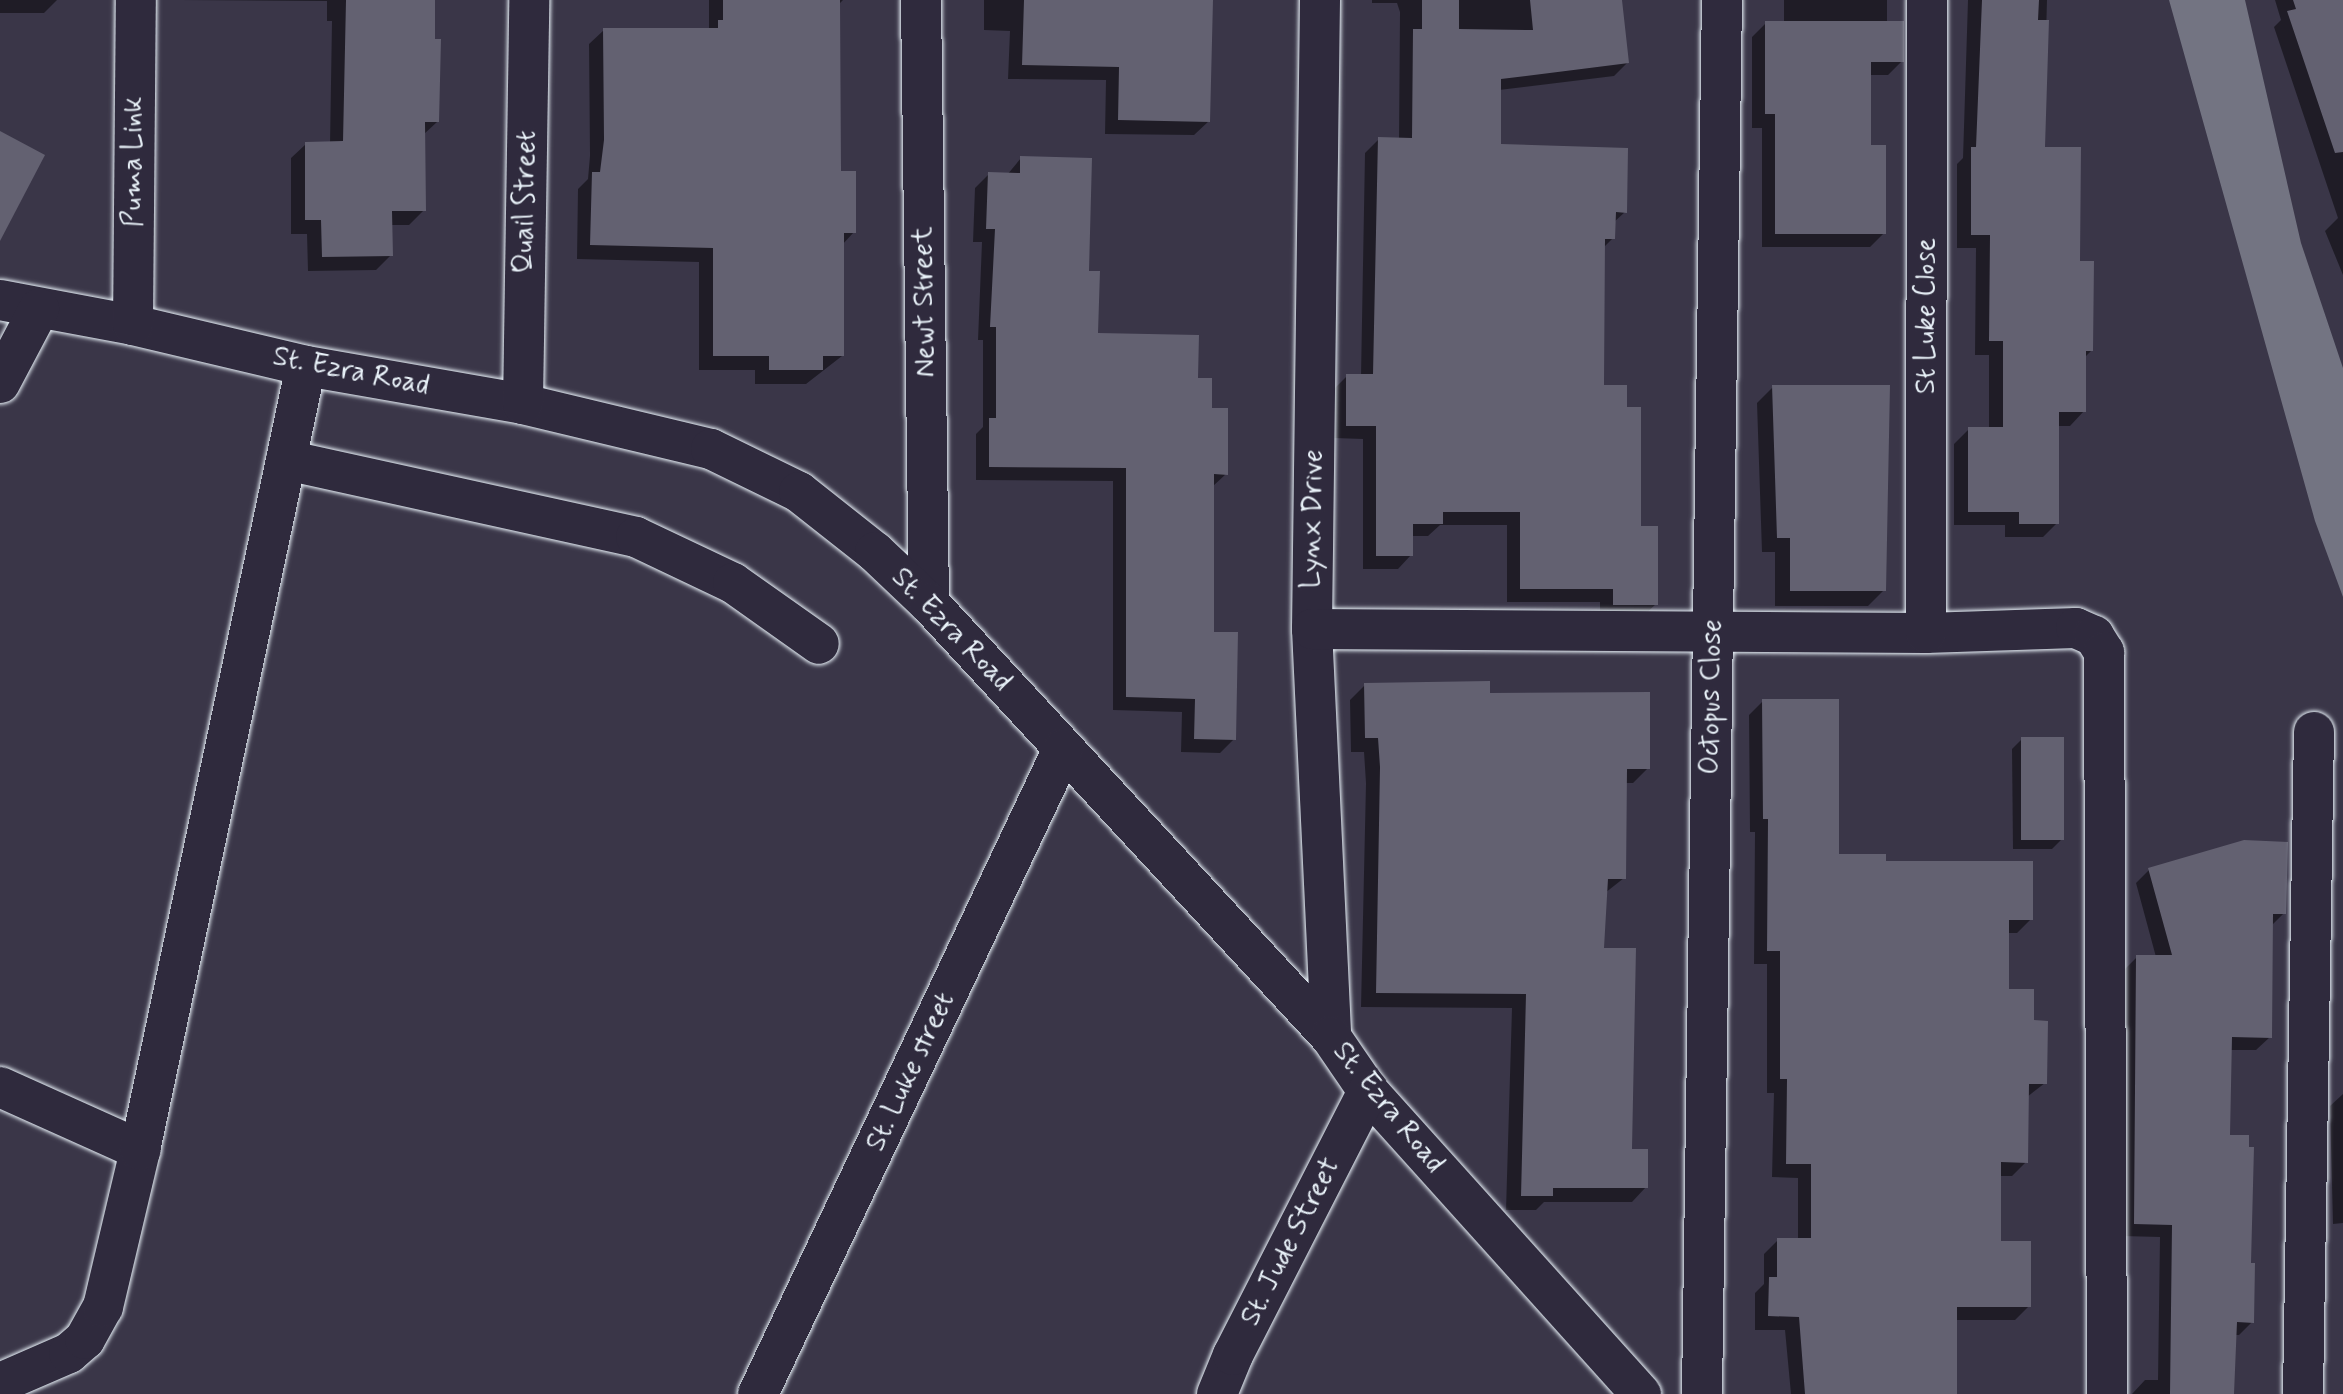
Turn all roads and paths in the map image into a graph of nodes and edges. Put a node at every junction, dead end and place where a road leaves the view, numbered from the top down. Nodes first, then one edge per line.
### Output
1 (136, 0) edge
2 (529, 0) edge
3 (921, 0) edge
4 (1320, 0) edge
5 (1722, 0) edge
6 (1927, 0) edge
7 (0, 300) edge
8 (39, 309) junction
9 (133, 325) junction
10 (306, 366) junction
11 (0, 383) edge
12 (523, 404) junction
13 (286, 460) junction
14 (929, 603) junction
15 (1312, 629) junction
16 (1713, 629) junction
17 (1926, 633) junction
18 (819, 644) dead end
19 (2314, 732) dead end
20 (1063, 749) junction
21 (1331, 1037) junction
22 (0, 1087) edge
23 (1368, 1091) junction
24 (140, 1150) junction
25 (0, 1383) edge
26 (758, 1394) edge
27 (1217, 1394) edge
28 (1641, 1394) edge
29 (1702, 1394) edge
30 (2107, 1394) edge
31 (2303, 1394) edge

1 - 9 street, Puma Link
2 - 12 street, Quail Street
3 - 14 street, Newt Street
4 - 15 street, Lynx Drive
5 - 16 street, Octopus Close
6 - 17 street, St Luke Close
7 - 8 street, St. Ezra Road
8 - 9 street, St. Ezra Road
8 - 11 street
9 - 10 street, St. Ezra Road
10 - 12 street, St. Ezra Road
10 - 13 street
12 - 14 street, St. Ezra Road
13 - 18 street
13 - 24 street
14 - 20 street, St. Ezra Road
15 - 16 street
15 - 21 street, Lynx Drive
16 - 17 street
16 - 29 street, Octopus Close
17 - 30 street
19 - 31 street
20 - 21 street, St. Ezra Road
20 - 26 street, St. Luke street
21 - 23 street, St. Ezra Road
22 - 24 street
23 - 27 street, St. Jude Street
23 - 28 street, St. Ezra Road
24 - 25 street

